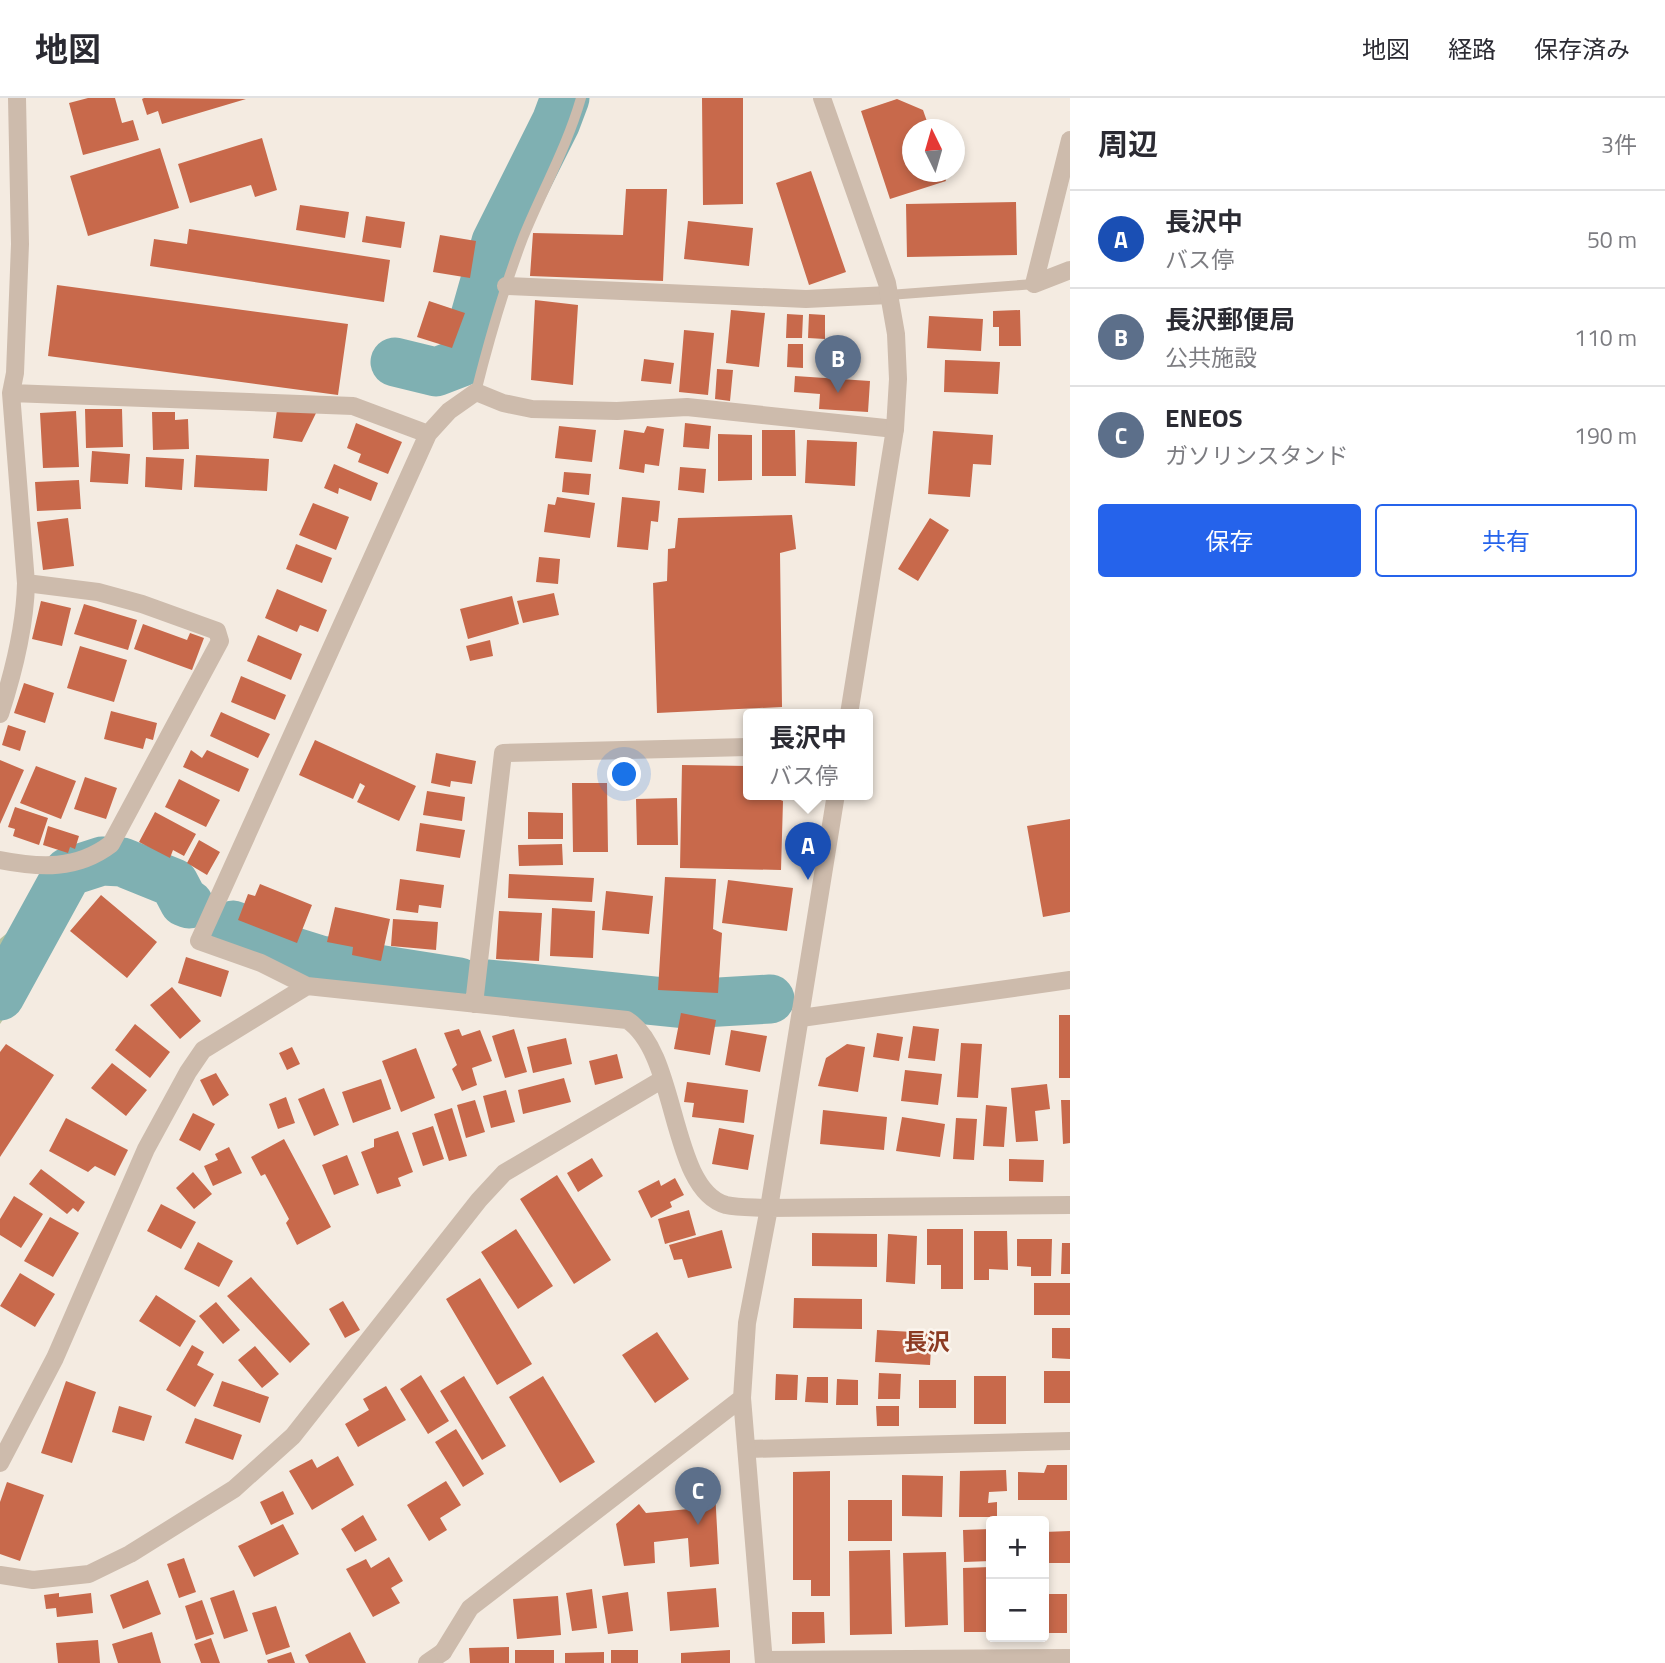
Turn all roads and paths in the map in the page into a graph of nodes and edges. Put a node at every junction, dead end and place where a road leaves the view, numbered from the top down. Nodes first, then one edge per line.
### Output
1 (17, 98) edge
2 (581, 98) edge
3 (822, 98) edge
4 (1070, 141) edge
5 (1070, 271) edge
6 (1034, 284) junction
7 (506, 286) junction
8 (888, 295) junction
9 (11, 393) junction
10 (476, 393) junction
11 (895, 429) junction
12 (428, 434) junction
13 (26, 583) junction
14 (850, 709) edge
15 (0, 714) edge
16 (743, 747) edge
17 (835, 800) edge
18 (0, 860) edge
19 (1070, 980) edge
20 (307, 986) junction
21 (474, 1004) junction
22 (801, 1018) junction
23 (663, 1079) junction
24 (1070, 1205) edge
25 (769, 1208) junction
26 (742, 1398) junction
27 (1070, 1441) edge
28 (747, 1449) junction
29 (0, 1462) edge
30 (0, 1575) edge
31 (443, 1658) edge
32 (1070, 1658) edge
33 (764, 1662) edge
34 (427, 1663) edge

1 - 9 street
2 - 7 lane
3 - 8 street
4 - 6 street
5 - 6 street
6 - 8 lane
7 - 8 street
7 - 10 lane
8 - 11 street
9 - 12 street
9 - 13 street
10 - 11 street
10 - 12 street
11 - 14 street
12 - 20 street
13 - 15 street
13 - 18 street
16 - 21 street
17 - 22 street
19 - 22 street
20 - 21 street
20 - 29 street
21 - 23 street
22 - 25 street
23 - 25 street
23 - 30 street
24 - 25 street
25 - 26 street
26 - 28 street
26 - 31 street
27 - 28 street
28 - 33 street
31 - 34 street
32 - 33 street

